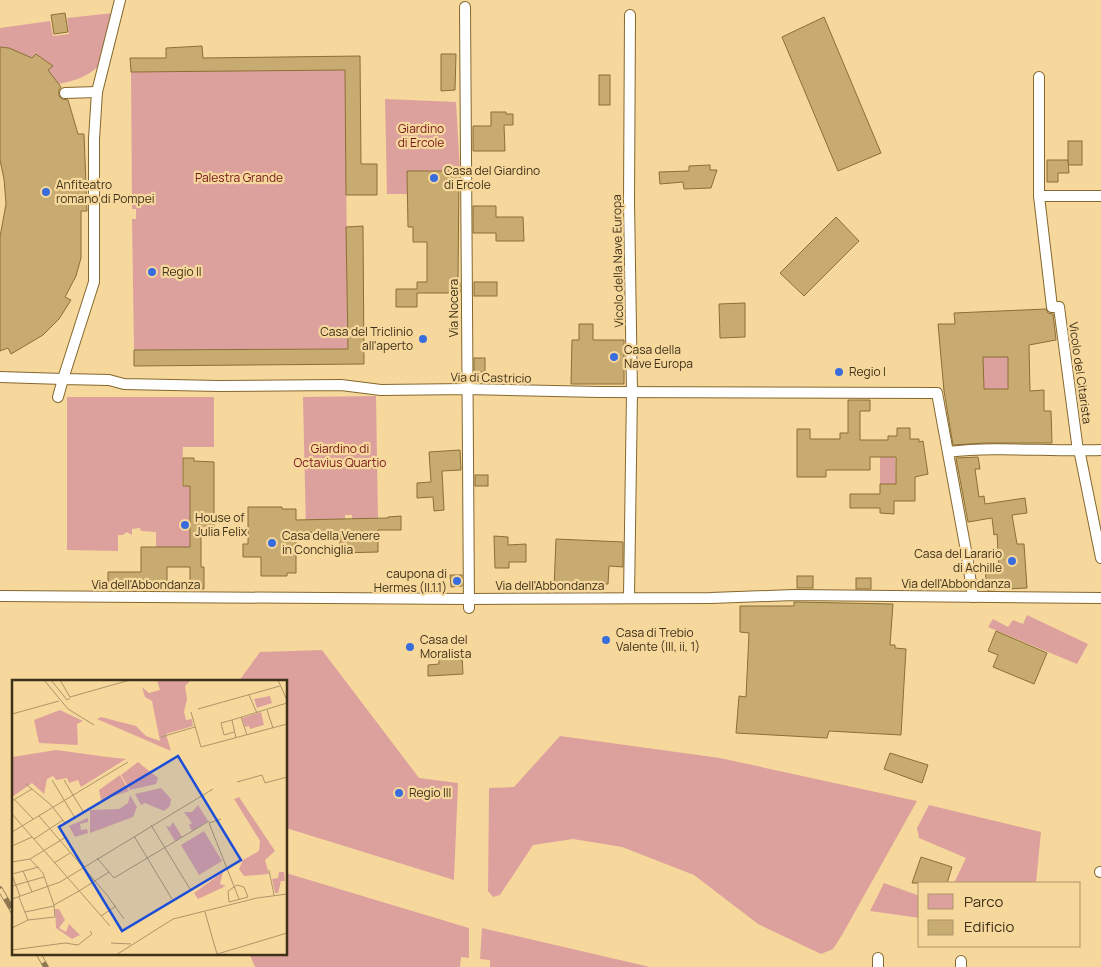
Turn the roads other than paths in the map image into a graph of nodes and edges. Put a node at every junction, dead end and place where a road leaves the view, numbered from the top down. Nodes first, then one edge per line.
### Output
1 (120, 0) edge
2 (464, 7) dead end
3 (630, 15) dead end
4 (1039, 77) dead end
5 (97, 92) junction
6 (65, 93) dead end
7 (1039, 196) junction
8 (1101, 196) edge
9 (0, 377) edge
10 (63, 379) junction
11 (467, 389) junction
12 (632, 392) junction
13 (58, 397) dead end
14 (1101, 450) edge
15 (1078, 451) junction
16 (948, 452) junction
17 (1101, 558) edge
18 (0, 596) edge
19 (629, 597) junction
20 (972, 597) junction
21 (1101, 598) edge
22 (469, 603) junction

1 - 5 street
2 - 11 street, Via Nocera
3 - 12 street, Vicolo della Nave Europa
4 - 7 street, Vicolo del Citarista
5 - 6 street
5 - 10 street
7 - 8 street
7 - 15 street, Vicolo del Citarista
9 - 10 street, Via di Castricio
10 - 11 street, Via di Castricio
10 - 13 street
11 - 12 street, Via di Castricio
11 - 22 street, Via Nocera
12 - 16 street, Via di Castricio
12 - 19 street, Vicolo della Nave Europa
14 - 15 street
15 - 16 street
15 - 17 street, Vicolo del Citarista
16 - 20 street
18 - 22 street, Via dell'Abbondanza
19 - 20 street, Via dell'Abbondanza
19 - 22 street, Via dell'Abbondanza
20 - 21 street, Via dell'Abbondanza

